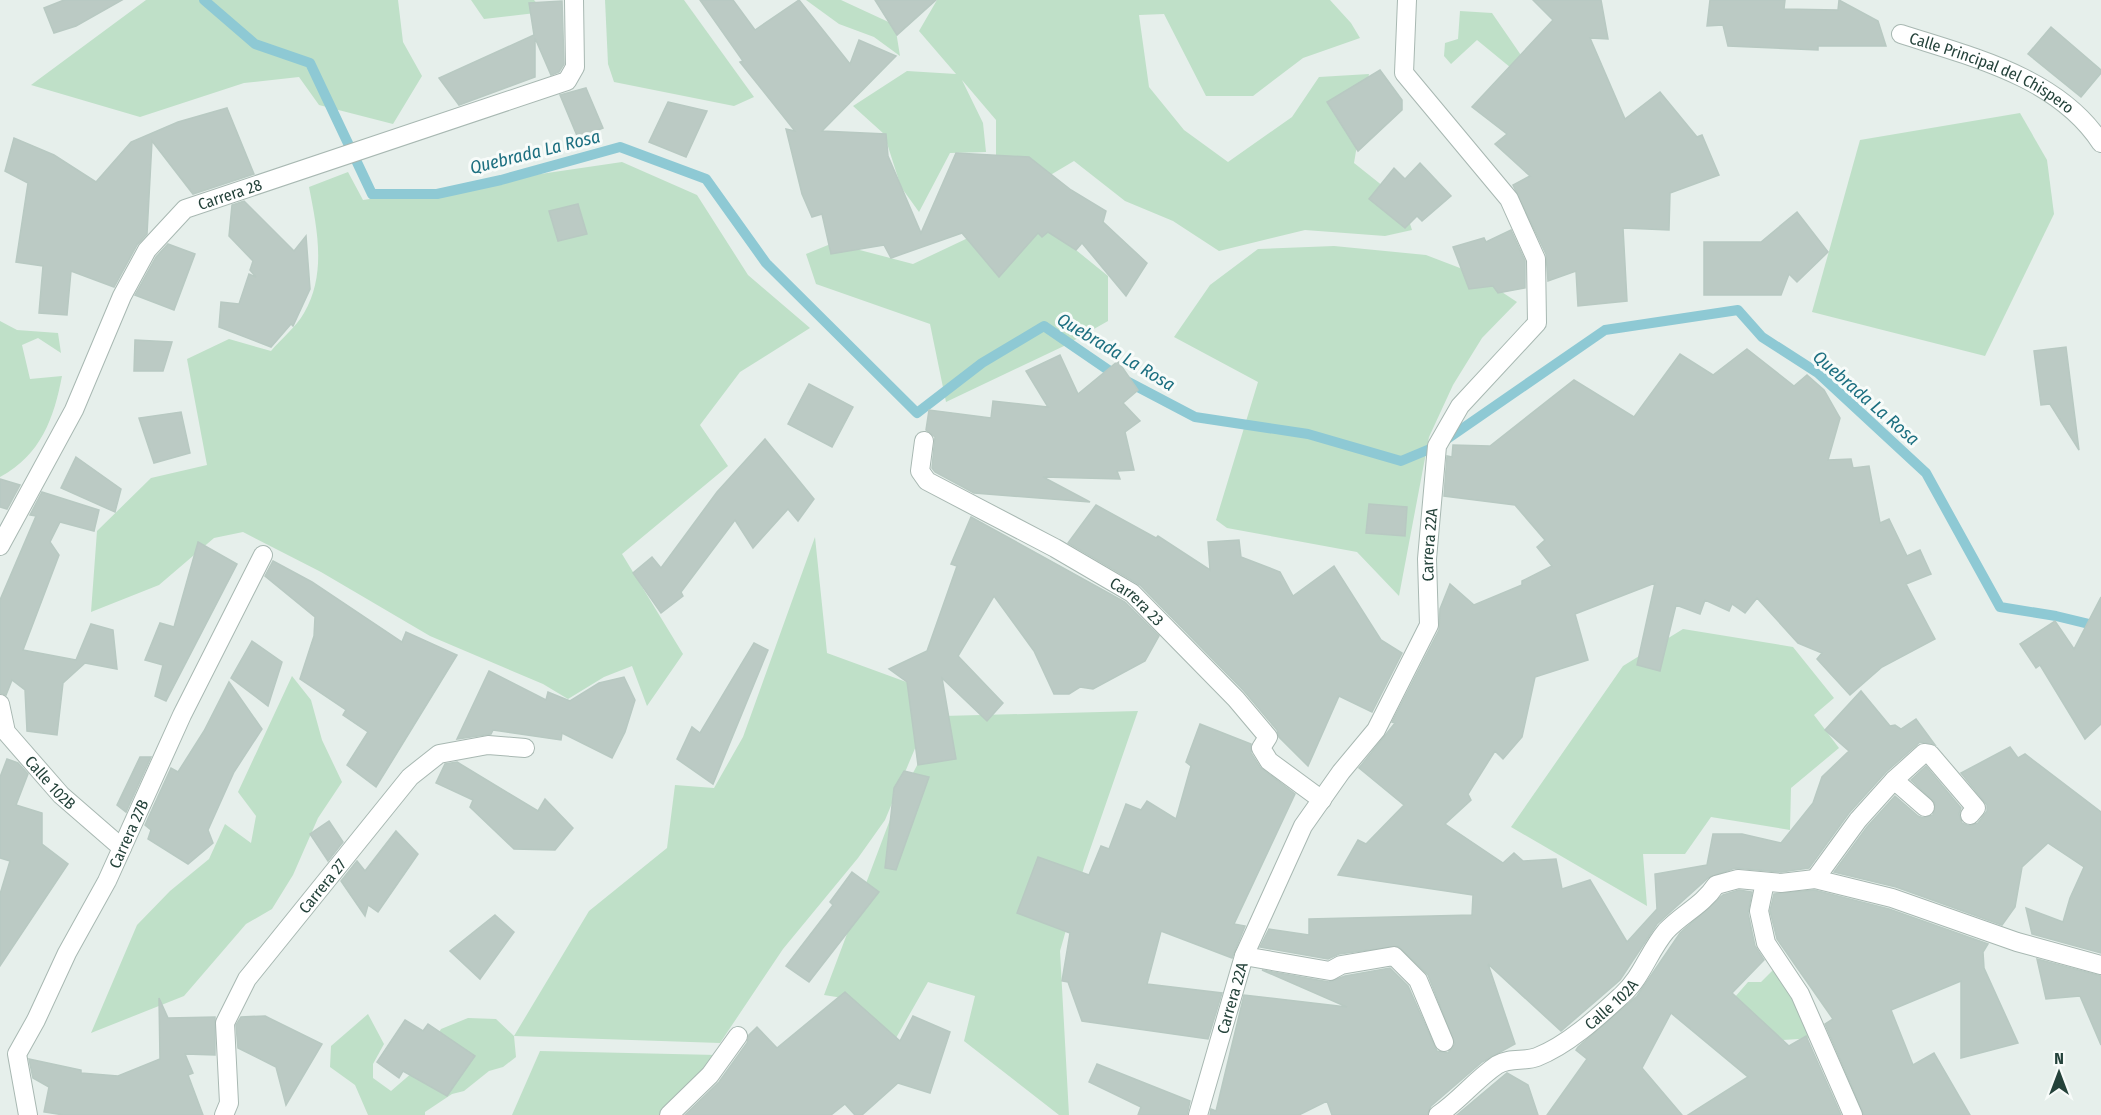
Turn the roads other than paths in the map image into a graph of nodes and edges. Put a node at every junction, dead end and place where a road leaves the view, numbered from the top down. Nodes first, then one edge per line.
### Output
1 (574, 0) edge
2 (1407, 0) edge
3 (1901, 34) dead end
4 (2101, 142) edge
5 (924, 441) dead end
6 (0, 546) edge
7 (263, 555) dead end
8 (0, 704) edge
9 (525, 748) dead end
10 (1894, 780) junction
11 (1322, 800) junction
12 (1925, 807) dead end
13 (1970, 814) dead end
14 (122, 848) junction
15 (1815, 879) junction
16 (1765, 882) junction
17 (1244, 956) junction
18 (2101, 965) edge
19 (738, 1036) dead end
20 (1444, 1042) dead end
21 (28, 1115) edge
22 (225, 1115) edge
23 (669, 1115) edge
24 (1198, 1115) edge
25 (1439, 1115) edge
26 (1853, 1115) edge

1 - 6 street, Carrera 28
2 - 11 street, Carrera 22A
3 - 4 street, Calle Principal del Chispero
5 - 11 street, Carrera 23
7 - 14 street, Carrera 27B
8 - 14 street, Calle 102B
9 - 22 street, Carrera 27
10 - 12 street
10 - 13 street
10 - 15 street
11 - 17 street, Carrera 22A
14 - 21 street, Carrera 27B
15 - 16 street, Calle 102A
15 - 18 street, Calle 102A
16 - 25 street, Calle 102A
16 - 26 street
17 - 20 street
17 - 24 street, Carrera 22A
19 - 23 street

